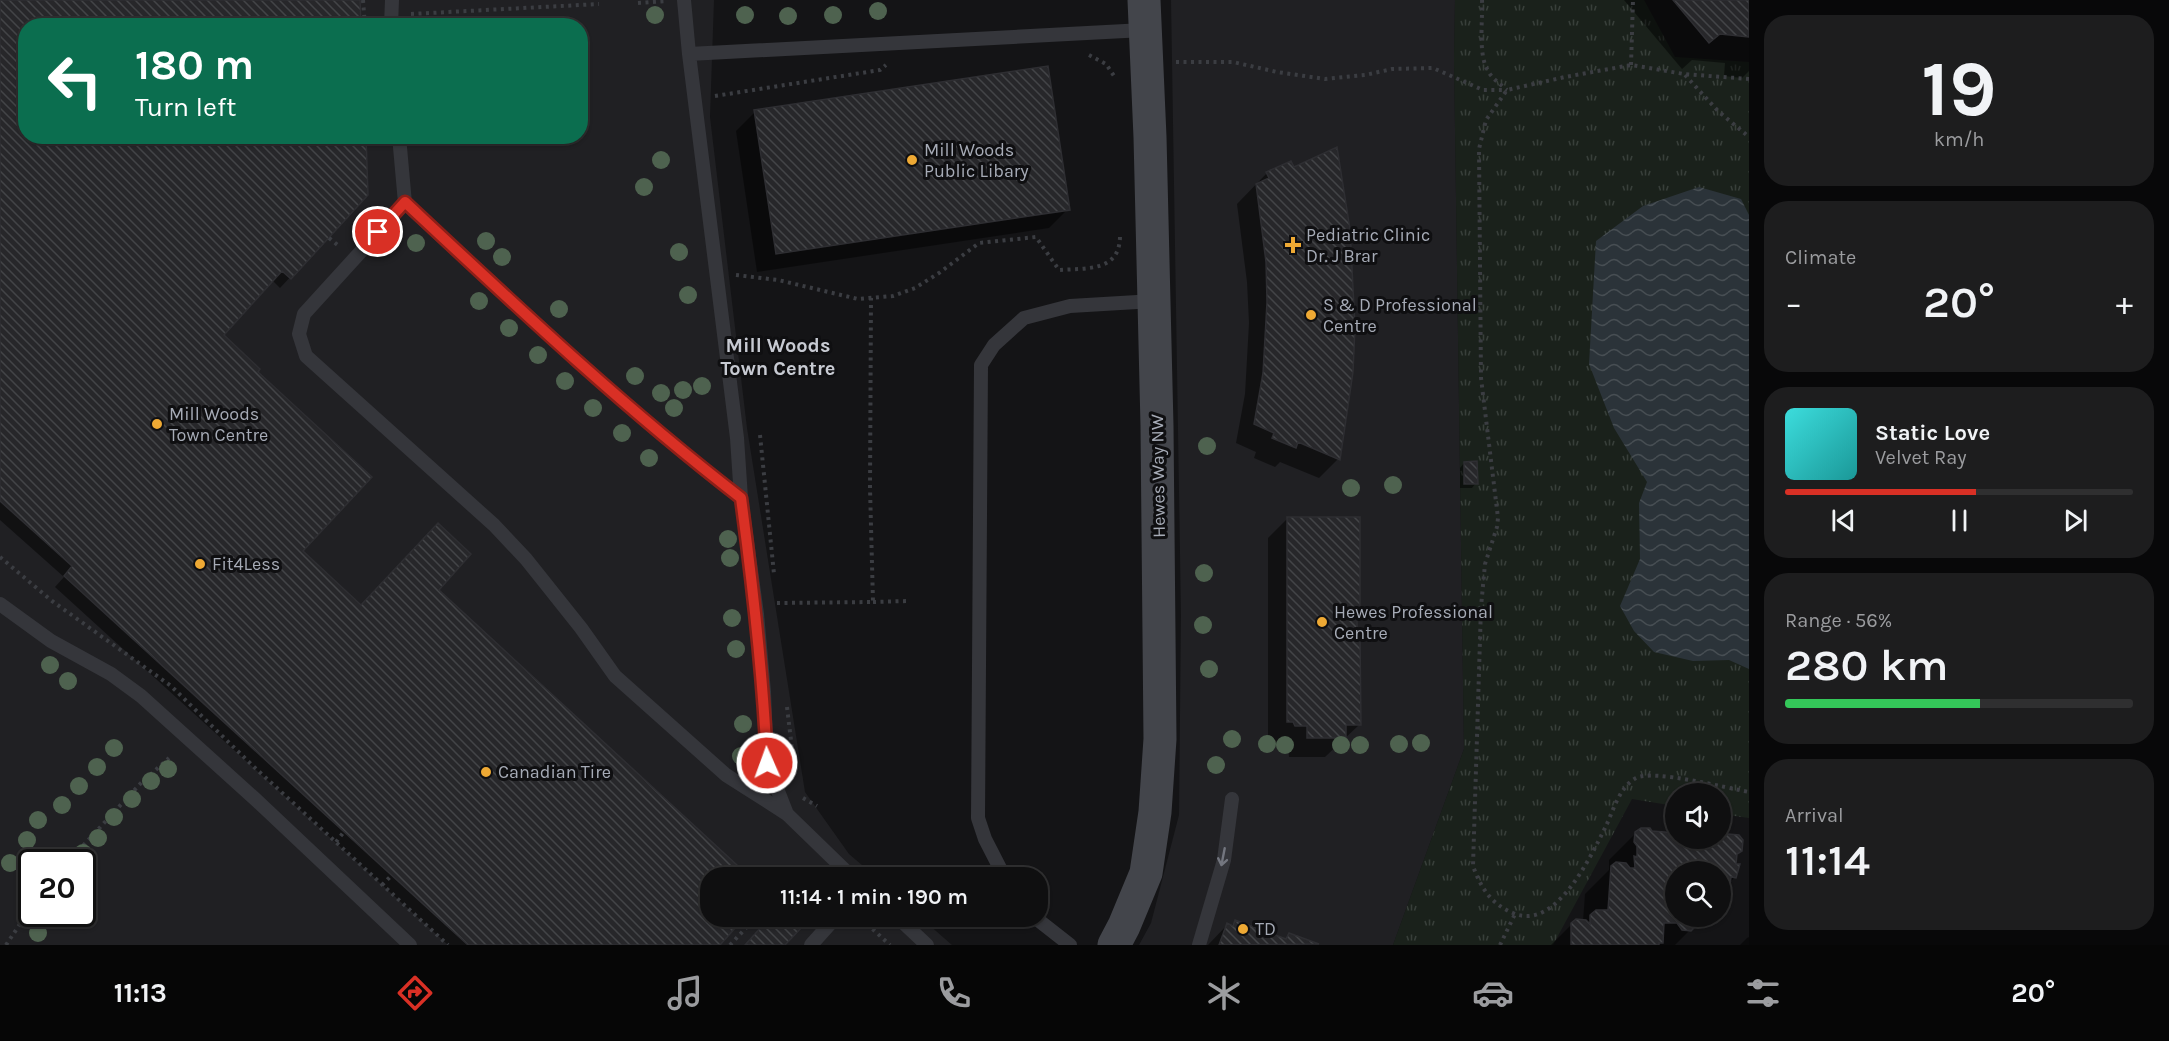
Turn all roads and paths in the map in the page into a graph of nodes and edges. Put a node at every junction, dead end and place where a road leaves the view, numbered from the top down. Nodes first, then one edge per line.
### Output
1 (363, 0) edge
2 (392, 0) edge
3 (684, 0) edge
4 (1482, 0) edge
5 (1633, 0) edge
6 (667, 1) edge
7 (638, 3) dead end
8 (599, 4) dead end
9 (410, 14) dead end
10 (1144, 15) edge
11 (364, 18) edge
12 (391, 18) edge
13 (1083, 53) dead end
14 (689, 54) junction
15 (889, 62) dead end
16 (1170, 62) dead end
17 (1631, 65) junction
18 (1684, 74) junction
19 (1749, 79) edge
20 (1118, 83) dead end
21 (1507, 90) junction
22 (708, 102) dead end
23 (1749, 137) edge
24 (400, 144) edge
25 (405, 202) junction
26 (1120, 233) dead end
27 (734, 284) dead end
28 (871, 298) junction
29 (1154, 301) junction
30 (759, 434) dead end
31 (741, 498) junction
32 (775, 582) dead end
33 (776, 593) dead end
34 (908, 601) dead end
35 (873, 602) junction
36 (0, 604) edge
37 (786, 696) dead end
38 (169, 758) dead end
39 (796, 776) dead end
40 (1749, 792) edge
41 (802, 797) dead end
42 (1232, 800) dead end
43 (818, 806) dead end
44 (787, 814) junction
45 (343, 833) dead end
46 (336, 842) dead end
47 (80, 849) edge
48 (842, 867) edge
49 (999, 867) edge
50 (390, 877) dead end
51 (382, 885) dead end
52 (1515, 914) junction
53 (18, 927) edge
54 (747, 927) edge
55 (827, 927) edge
56 (870, 927) edge
57 (908, 927) edge
58 (1046, 927) edge
59 (6, 945) edge
60 (410, 945) edge
61 (730, 945) edge
62 (811, 945) edge
63 (890, 945) edge
64 (927, 945) edge
65 (1070, 945) edge
66 (1114, 945) edge
67 (1199, 945) edge
68 (1500, 945) edge

1 - 11 path
2 - 12 lane
3 - 14 lane
4 - 21 path
5 - 17 path
6 - 7 path
8 - 9 path
10 - 14 lane
10 - 29 street, Hewes Way NW
13 - 20 path
14 - 31 lane
15 - 22 path
16 - 21 path
17 - 18 path
17 - 21 path
18 - 19 path
18 - 23 path
21 - 52 path
24 - 25 lane
25 - 31 lane
25 - 44 lane
26 - 28 path
27 - 28 path
28 - 35 path
29 - 49 lane
29 - 66 street, Hewes Way NW
30 - 32 path
31 - 44 lane
33 - 35 path
34 - 35 path
36 - 60 lane
37 - 39 path
38 - 47 path
40 - 52 path
41 - 43 path
42 -> 67 lane
44 - 48 lane
45 - 46 path
50 - 51 path
52 - 68 path
53 - 59 path
54 - 61 path
55 - 62 lane
56 - 63 path
57 - 64 lane
58 - 65 lane

